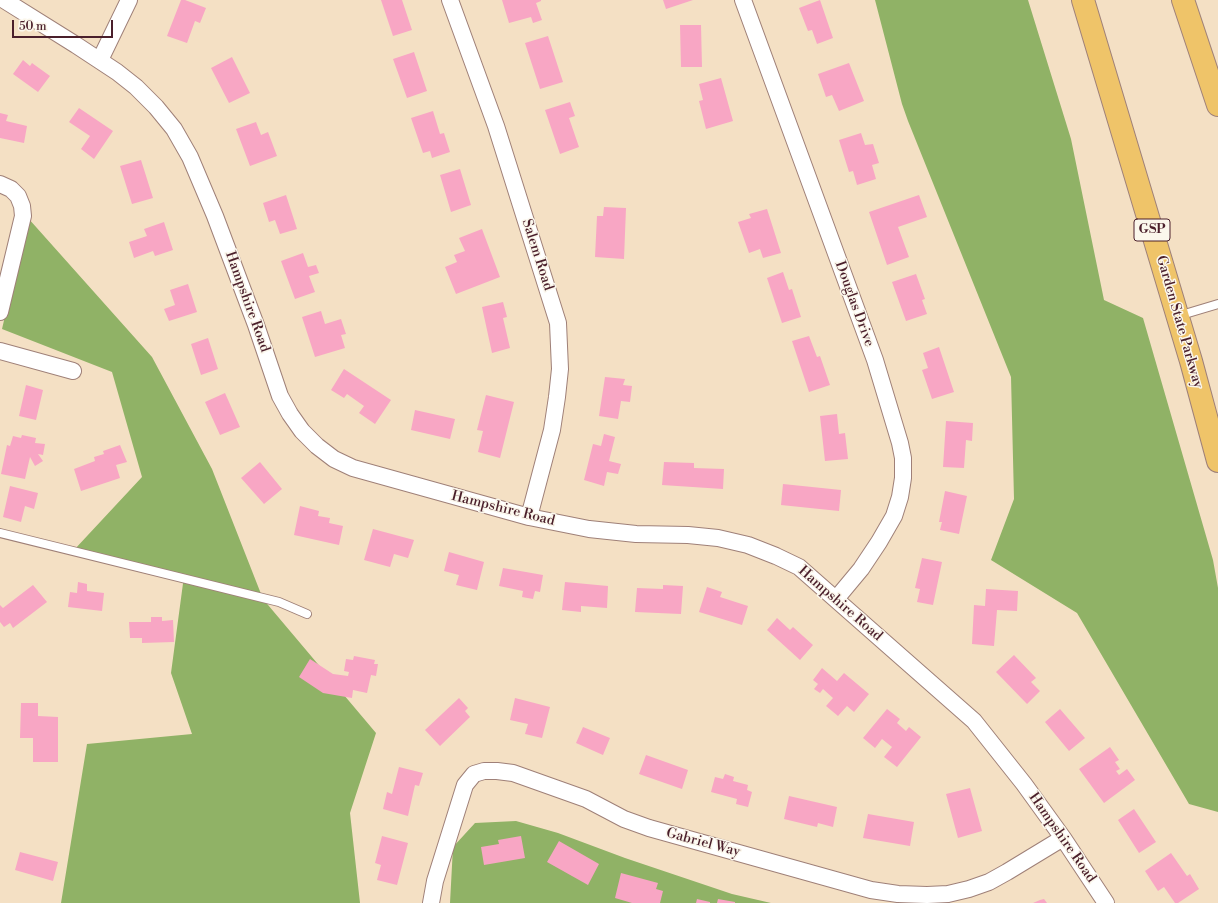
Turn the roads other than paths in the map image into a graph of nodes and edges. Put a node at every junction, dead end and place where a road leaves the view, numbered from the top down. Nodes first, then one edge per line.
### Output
1 (4, 0) edge
2 (129, 0) edge
3 (450, 0) edge
4 (743, 0) edge
5 (1083, 0) edge
6 (1183, 0) edge
7 (100, 60) junction
8 (1218, 106) edge
9 (0, 184) edge
10 (1218, 304) edge
11 (0, 312) edge
12 (1178, 316) junction
13 (0, 351) edge
14 (73, 371) dead end
15 (1218, 461) edge
16 (529, 517) junction
17 (0, 533) edge
18 (836, 600) junction
19 (307, 614) dead end
20 (1063, 838) junction
21 (431, 903) edge
22 (1106, 903) edge

1 - 7 street, Hampshire Road
2 - 7 street
3 - 16 street, Salem Road
4 - 18 street, Douglas Drive
5 - 12 highway, Garden State Parkway / GSP
6 - 8 highway
7 - 16 street, Hampshire Road
9 - 11 street
10 - 12 lane
12 - 15 highway, Garden State Parkway / GSP
13 - 14 street
16 - 18 street, Hampshire Road
17 - 19 lane
18 - 20 street, Hampshire Road
20 - 21 street, Gabriel Way
20 - 22 street, Hampshire Road

